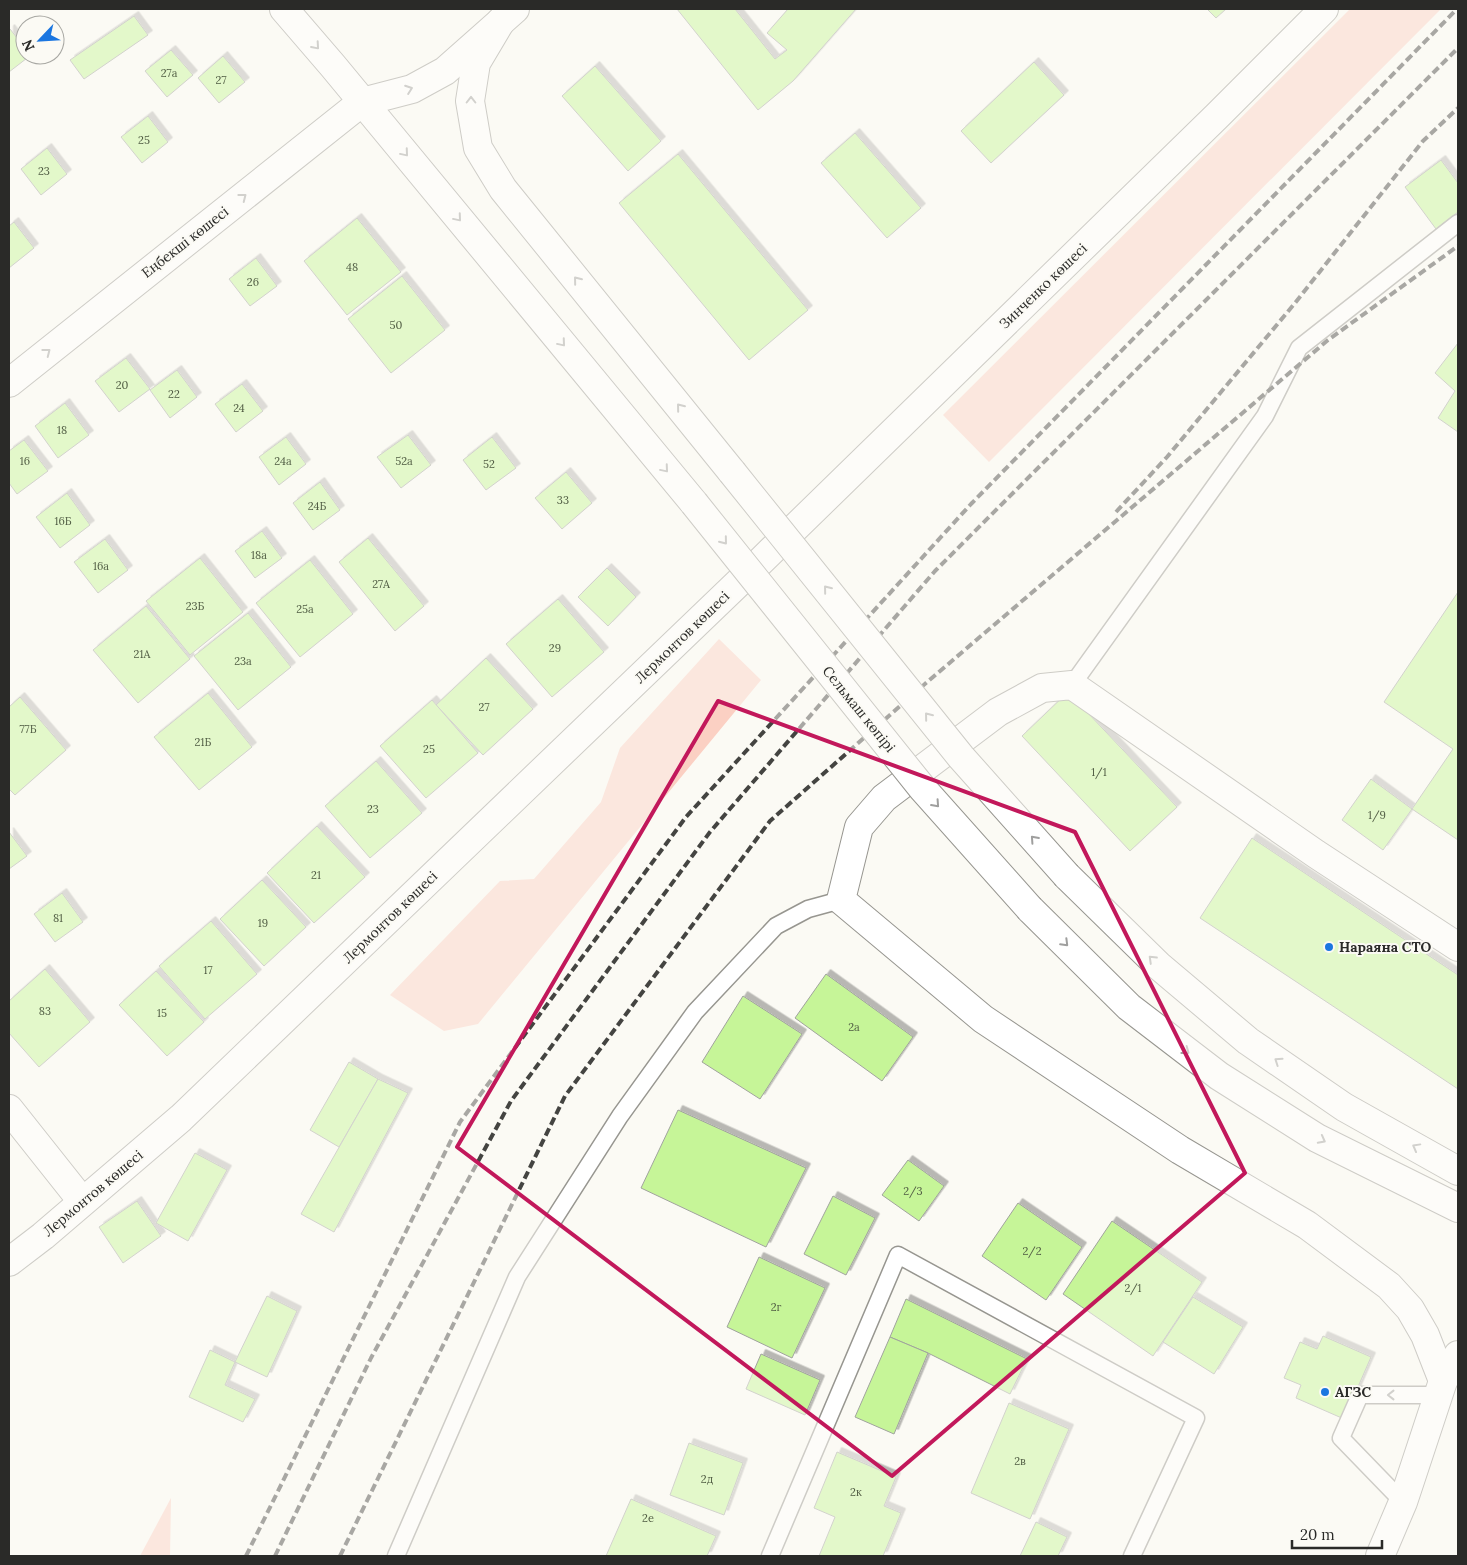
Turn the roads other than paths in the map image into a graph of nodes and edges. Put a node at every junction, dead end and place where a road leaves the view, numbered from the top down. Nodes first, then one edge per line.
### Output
1 (284, 9) edge
2 (1324, 9) edge
3 (508, 15) edge
4 (362, 102) junction
5 (1458, 223) edge
6 (9, 383) edge
7 (761, 561) joint
8 (1072, 685) junction
9 (842, 900) junction
10 (1458, 947) edge
11 (9, 1109) edge
12 (1458, 1171) edge
13 (82, 1201) junction
14 (1458, 1208) edge
15 (9, 1262) edge
16 (1458, 1355) edge
17 (1441, 1388) junction
18 (1403, 1502) junction
19 (396, 1556) edge
20 (770, 1556) edge
21 (1132, 1556) edge
22 (1380, 1556) edge

1 -> 4 street, Сельмаш көпірі
2 - 7 street, Зинченко көшесі
4 -> 3 street
12 -> 3 street, bridge
6 -> 4 street, Еңбекші көшесі
4 -> 14 street, Сельмаш көпірі, bridge
5 - 8 lane
7 - 13 street, Лермонтов көшесі
8 - 9 street
8 - 10 street
9 - 17 street
9 - 19 lane
11 - 13 street
13 - 15 street, Лермонтов көшесі
16 - 17 street
17 - 18 street
17 -> 18 lane
18 - 22 street
20 - 21 lane

